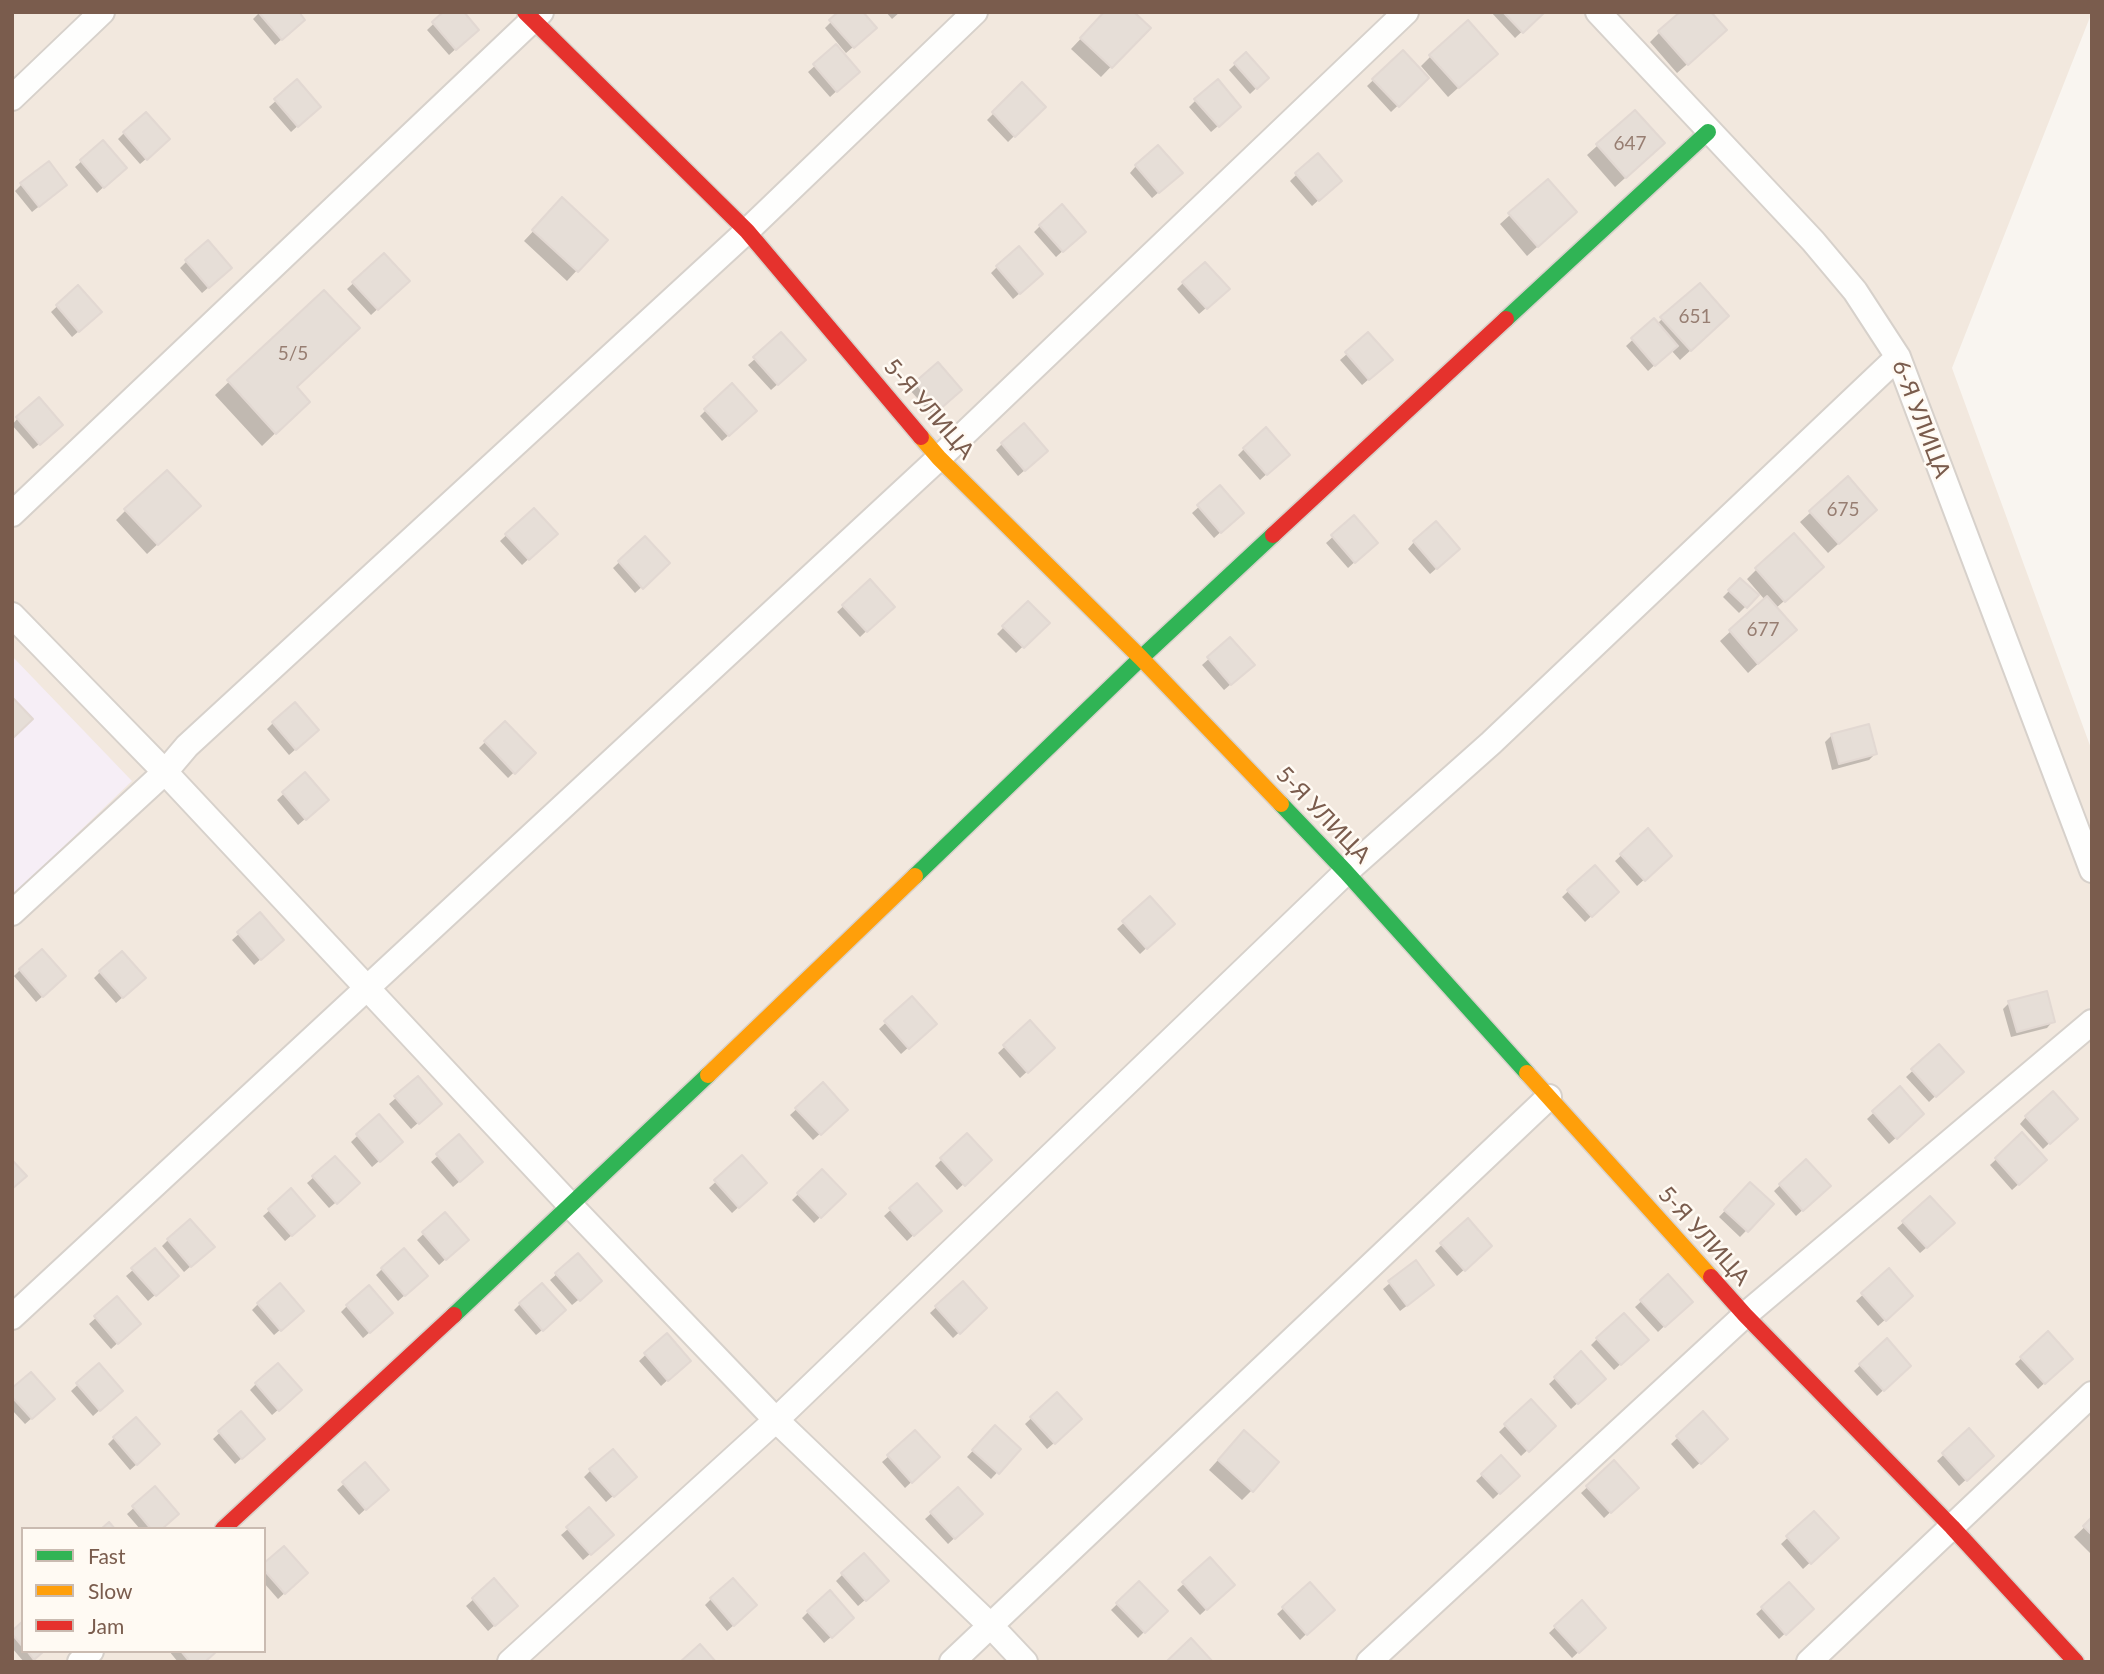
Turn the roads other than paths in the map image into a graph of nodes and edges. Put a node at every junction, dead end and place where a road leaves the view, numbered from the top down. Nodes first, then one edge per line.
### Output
1 (102, 12) edge
2 (975, 12) edge
3 (1406, 12) edge
4 (1598, 12) edge
5 (533, 15) edge
6 (12, 98) edge
7 (1708, 132) junction
8 (747, 231) junction
9 (1898, 357) junction
10 (939, 458) junction
11 (12, 514) edge
12 (12, 615) edge
13 (1141, 658) junction
14 (164, 772) junction
15 (2092, 870) edge
16 (1346, 872) junction
17 (12, 913) edge
18 (368, 989) junction
19 (2092, 1022) edge
20 (1549, 1097) junction
21 (571, 1206) junction
22 (1745, 1315) junction
23 (12, 1317) edge
24 (2092, 1394) edge
25 (776, 1420) junction
26 (225, 1527) edge
27 (1952, 1527) junction
28 (991, 1626) junction
29 (510, 1662) edge
30 (952, 1662) edge
31 (1025, 1662) edge
32 (1369, 1662) edge
33 (1809, 1662) edge
34 (2076, 1662) edge

1 - 6 street
2 - 8 street
3 - 10 street
4 - 7 street, 6-Я УЛИЦА
5 - 8 street, 5-Я УЛИЦА
5 - 11 street
7 - 9 street, 6-Я УЛИЦА
7 - 13 street
8 - 10 street, 5-Я УЛИЦА
8 - 14 street
9 - 15 street, 6-Я УЛИЦА
9 - 16 street
10 - 13 street, 5-Я УЛИЦА
10 - 18 street
12 - 14 street
13 - 16 street, 5-Я УЛИЦА
13 - 21 street
14 - 17 street
14 - 18 street
16 - 20 street, 5-Я УЛИЦА
16 - 25 street
18 - 21 street
18 - 23 street
19 - 22 street
20 - 22 street, 5-Я УЛИЦА
20 - 28 street
21 - 25 street
21 - 26 street
22 - 27 street, 5-Я УЛИЦА
22 - 32 street
24 - 27 street
25 - 28 street
25 - 29 street
27 - 33 street
27 - 34 street, 5-Я УЛИЦА
28 - 30 street
28 - 31 street

